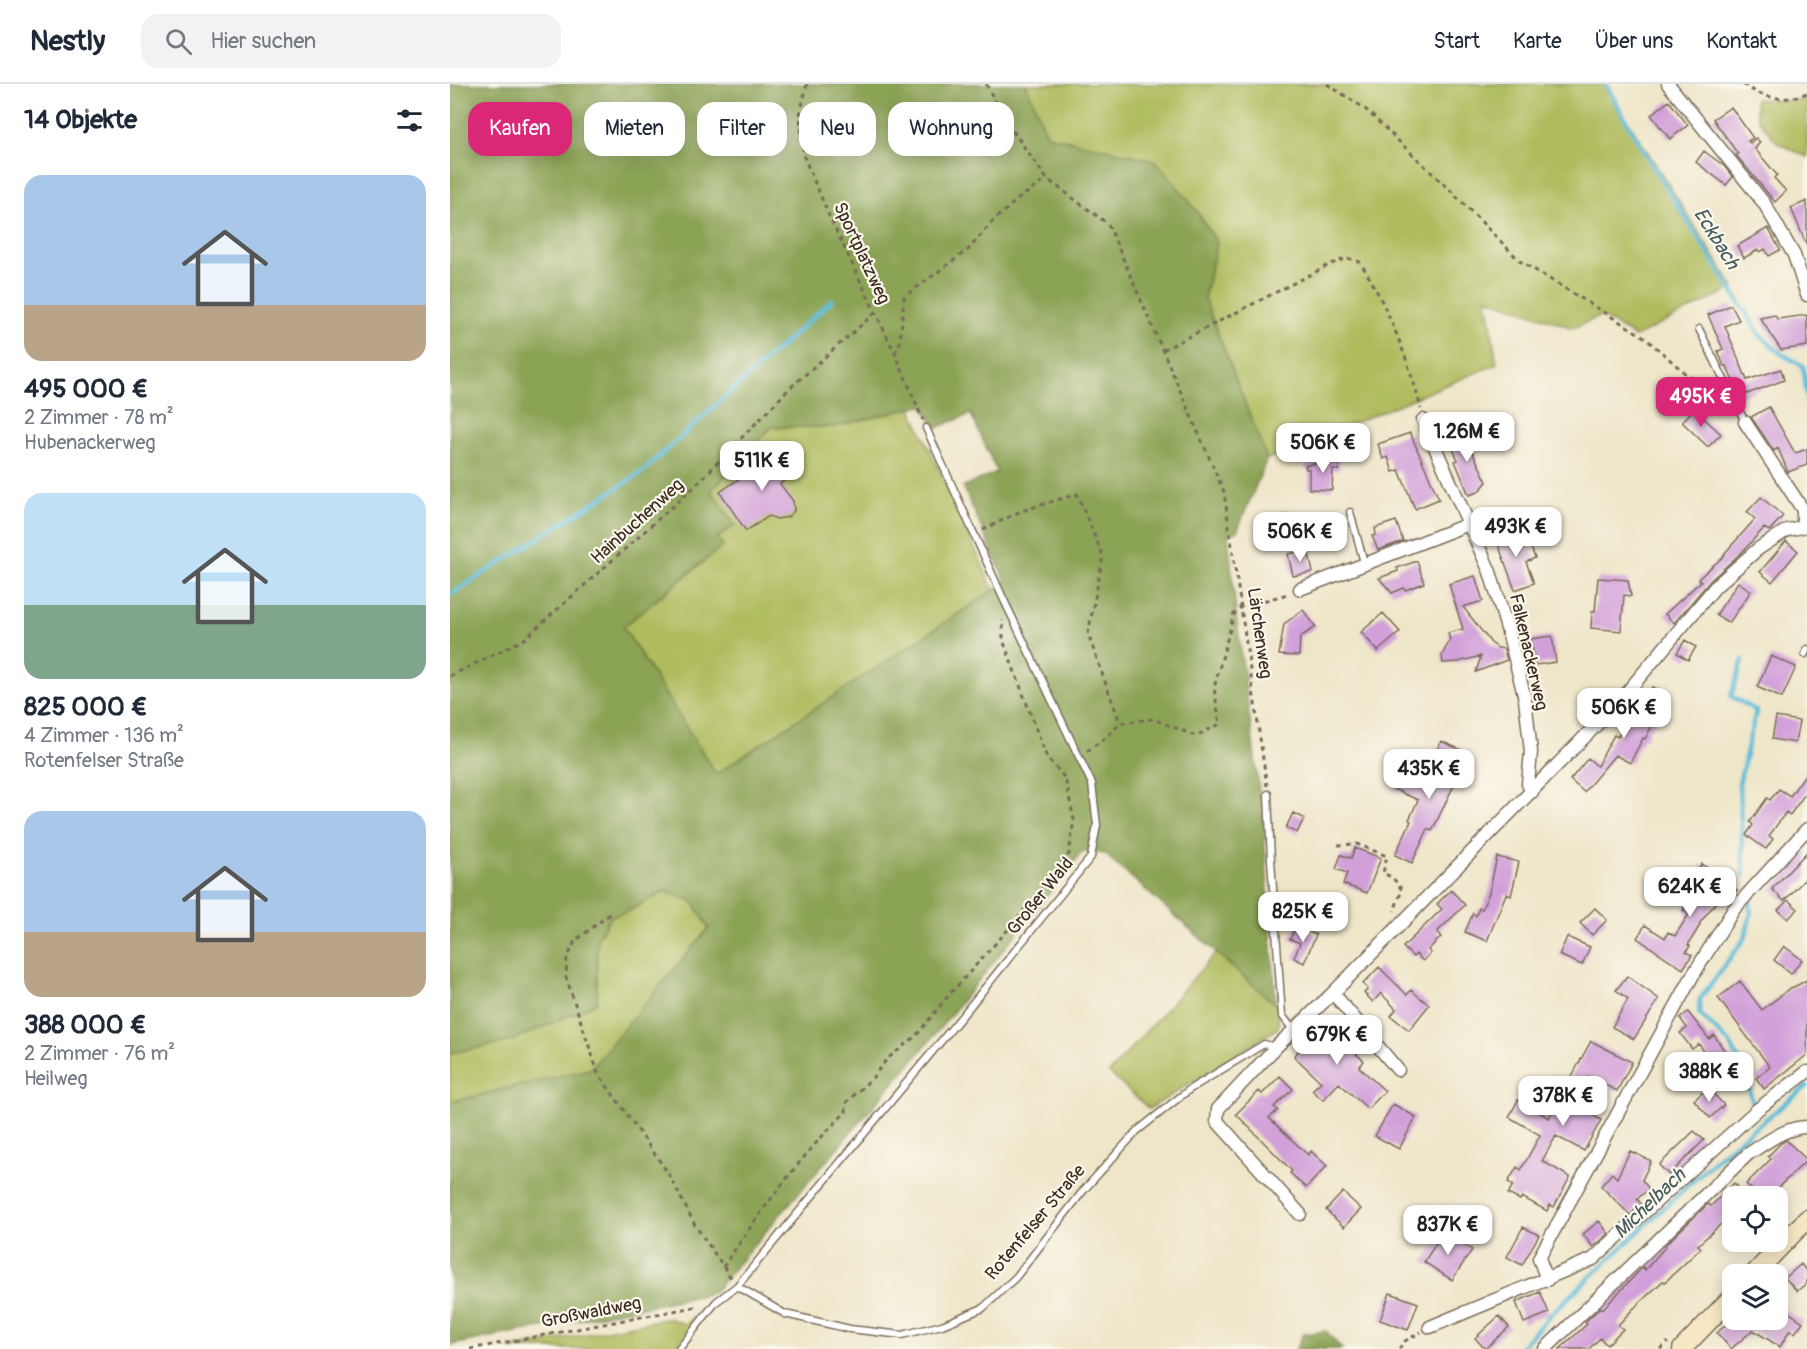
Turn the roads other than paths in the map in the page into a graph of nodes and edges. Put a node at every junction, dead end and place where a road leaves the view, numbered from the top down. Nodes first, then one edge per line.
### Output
1 (1668, 84) edge
2 (1807, 295) edge
3 (1699, 329) dead end
4 (1423, 420) road end
5 (1746, 422) joint
6 (926, 428) road end
7 (1350, 512) dead end
8 (1469, 524) junction
9 (1805, 526) edge
10 (1365, 566) junction
11 (1300, 589) dead end
12 (1532, 792) junction
13 (1268, 794) road end
14 (1807, 829) edge
15 (1332, 993) junction
16 (1293, 1030) junction
17 (1276, 1047) junction
18 (1398, 1070) dead end
19 (1807, 1072) edge
20 (1807, 1127) edge
21 (1300, 1214) dead end
22 (1807, 1219) edge
23 (1764, 1264) edge
24 (1547, 1280) junction
25 (737, 1286) junction
26 (1722, 1307) edge
27 (1430, 1327) road end
28 (679, 1349) edge
29 (1545, 1349) edge
30 (1682, 1349) edge

1 - 2 street
3 - 5 lane
4 - 8 street, Falkenackerweg
5 - 9 street
6 - 25 lane, Großer Wald
7 - 10 lane
8 - 10 street
8 - 12 street, Falkenackerweg
9 - 12 street
10 - 11 street
12 - 15 street
13 - 16 lane
14 - 24 street
15 - 16 street
15 - 18 street
16 - 17 street
17 - 21 street
17 - 25 lane, Rotenfelser Straße
19 - 24 street
20 - 29 street
22 - 23 main road
24 - 27 street
25 - 28 lane
26 - 30 main road

